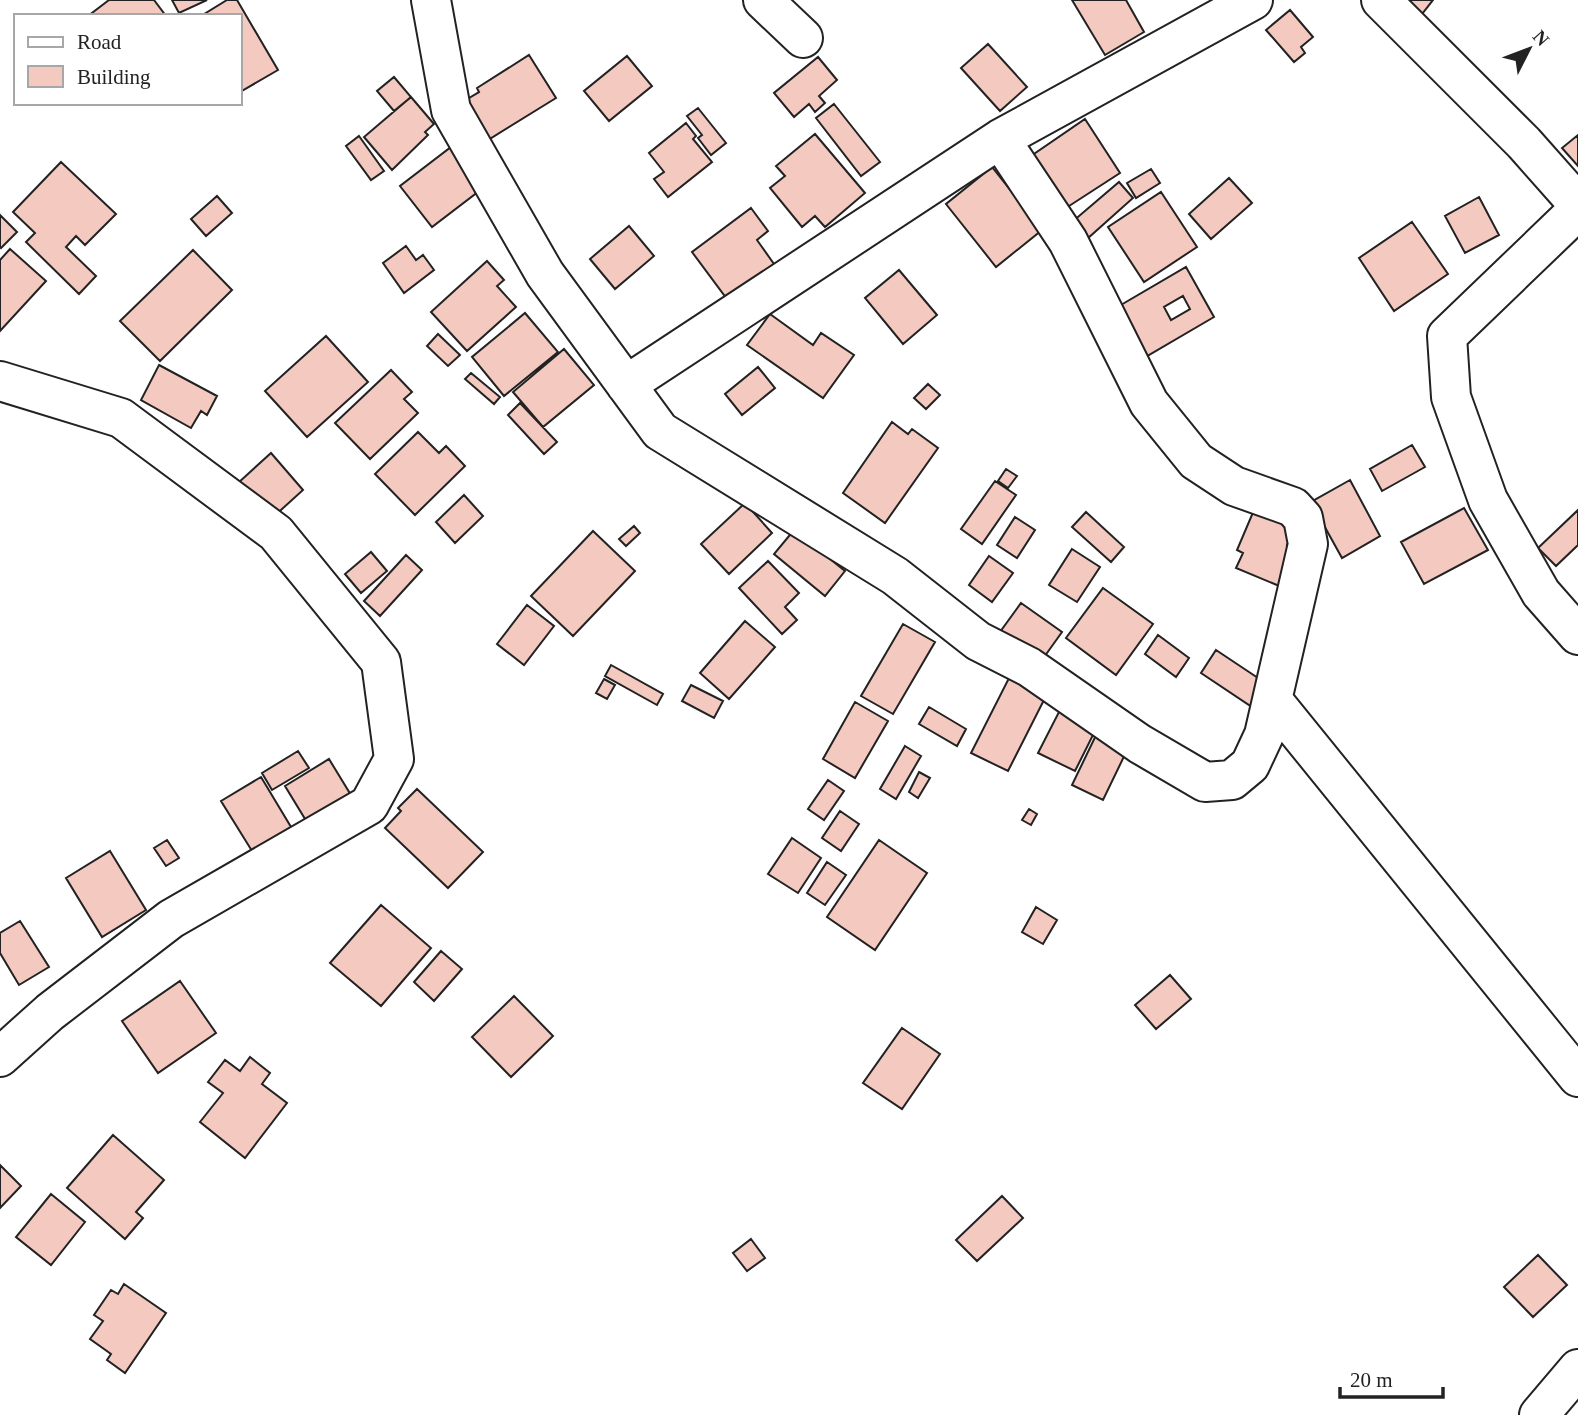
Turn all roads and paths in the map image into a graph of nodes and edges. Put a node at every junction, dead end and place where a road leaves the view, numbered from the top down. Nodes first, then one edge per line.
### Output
1 (431, 0) edge
2 (763, 0) edge
3 (1252, 0) edge
4 (1381, 0) edge
5 (803, 38) dead end
6 (1000, 139) junction
7 (1578, 204) edge
8 (1578, 209) edge
9 (0, 381) edge
10 (626, 385) junction
11 (1578, 635) edge
12 (1274, 702) junction
13 (0, 1057) edge
14 (1578, 1077) edge
15 (1578, 1369) edge
16 (1539, 1415) edge

1 - 10 street
2 - 5 street
3 - 6 street
4 - 7 street
6 - 10 street
6 - 12 street
8 - 11 street
9 - 13 street
10 - 12 street
12 - 14 street
15 - 16 street

